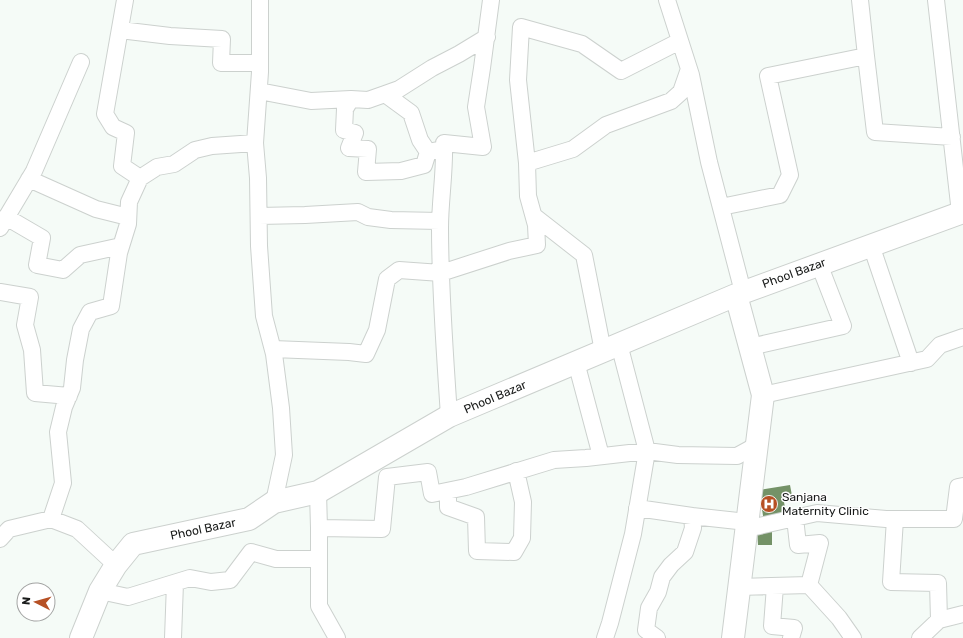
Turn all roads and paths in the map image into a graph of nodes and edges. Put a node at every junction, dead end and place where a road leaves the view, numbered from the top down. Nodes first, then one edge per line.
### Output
1 (125, 0) edge
2 (260, 0) edge
3 (491, 0) edge
4 (667, 0) edge
5 (860, 0) edge
6 (936, 0) edge
7 (120, 30) junction
8 (486, 37) junction
9 (680, 41) junction
10 (866, 56) junction
11 (81, 62) dead end
12 (260, 63) junction
13 (689, 69) junction
14 (259, 91) junction
15 (385, 94) junction
16 (351, 99) junction
17 (952, 138) junction
18 (255, 143) junction
19 (444, 149) junction
20 (428, 152) junction
21 (527, 163) junction
22 (140, 178) junction
23 (29, 179) junction
24 (721, 207) junction
25 (962, 212) edge
26 (259, 216) junction
27 (534, 216) junction
28 (128, 218) junction
29 (440, 221) junction
30 (3, 222) edge
31 (871, 245) junction
32 (121, 246) junction
33 (819, 264) junction
34 (441, 273) junction
35 (0, 292) edge
36 (739, 293) junction
37 (963, 337) edge
38 (611, 347) junction
39 (750, 347) junction
40 (273, 349) junction
41 (576, 362) junction
42 (911, 363) junction
43 (763, 395) junction
44 (69, 396) junction
45 (449, 416) junction
46 (757, 445) junction
47 (646, 451) junction
48 (601, 456) junction
49 (516, 471) junction
50 (963, 486) edge
51 (448, 491) junction
52 (318, 492) junction
53 (274, 502) junction
54 (637, 508) junction
55 (692, 516) junction
56 (795, 518) junction
57 (51, 519) junction
58 (895, 519) junction
59 (747, 526) junction
60 (319, 528) junction
61 (0, 539) edge
62 (319, 560) junction
63 (116, 564) junction
64 (175, 583) junction
65 (809, 585) junction
66 (739, 586) junction
67 (775, 586) junction
68 (100, 591) junction
69 (963, 614) edge
70 (939, 620) junction
71 (80, 638) edge
72 (173, 638) edge
73 (337, 638) edge
74 (605, 638) edge
75 (657, 638) edge
76 (733, 638) edge
77 (791, 638) edge
78 (853, 638) edge
79 (920, 638) edge

1 - 7 street
2 - 12 street
3 - 8 street
4 - 9 street
5 - 10 street
6 - 17 street
7 - 12 street
7 - 22 street
8 - 15 street
8 - 19 street
9 - 13 street
9 - 21 street
10 - 17 street
10 - 24 street
11 - 23 street
12 - 14 street
13 - 21 street
13 - 24 street
14 - 16 street
14 - 18 street
15 - 16 street
15 - 20 street
16 - 20 street
17 - 25 street
18 - 22 street
18 - 26 street
19 - 20 street
19 - 29 street
21 - 27 street
22 - 28 street
23 - 28 street
23 - 30 street
24 - 36 street
25 - 31 street, Phool Bazar
26 - 29 street
26 - 40 street
27 - 34 street
27 - 38 street
28 - 32 street
29 - 34 street
30 - 32 street
31 - 33 street, Phool Bazar
31 - 42 street
32 - 44 street
33 - 36 street, Phool Bazar
33 - 39 street
34 - 40 street
34 - 45 street
35 - 44 street
36 - 38 street, Phool Bazar
36 - 39 street
37 - 42 street
38 - 41 street, Phool Bazar
38 - 47 street
39 - 43 street
40 - 53 street
41 - 45 street, Phool Bazar
41 - 48 street
42 - 43 street
43 - 46 street
44 - 57 street
45 - 52 street, Phool Bazar
46 - 47 street
46 - 59 street
47 - 48 street
47 - 54 street
48 - 49 street
49 - 51 street
49 - 51 street
50 - 58 street
51 - 60 street
52 - 53 street, Phool Bazar
52 - 60 street
53 - 63 street, Phool Bazar
54 - 55 street
54 - 74 street
55 - 59 street
55 - 75 street
56 - 58 street
56 - 59 street
56 - 65 street
57 - 61 street
57 - 63 street
58 - 70 street
59 - 66 street
60 - 62 street
62 - 64 street
62 - 73 street
63 - 68 street, Phool Bazar
64 - 68 street
64 - 72 street
65 - 67 street
65 - 78 street
66 - 67 street
66 - 76 street
67 - 77 street
68 - 71 street, Phool Bazar
69 - 70 street
70 - 79 street

